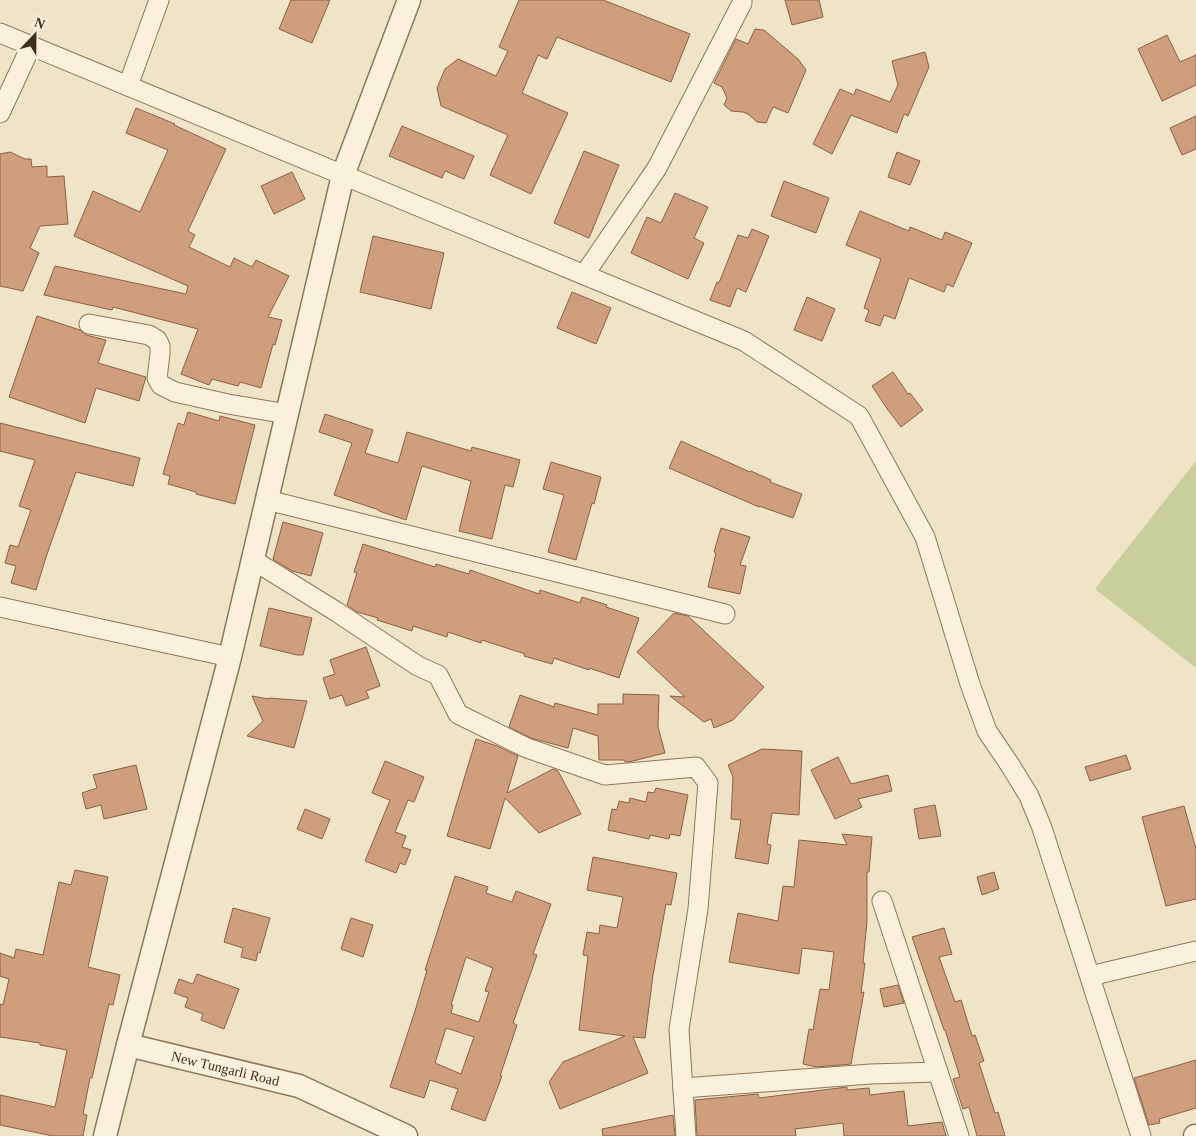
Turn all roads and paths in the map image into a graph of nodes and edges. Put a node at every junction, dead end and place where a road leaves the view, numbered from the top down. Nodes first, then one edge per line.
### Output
1 (159, 0) edge
2 (409, 0) edge
3 (742, 0) edge
4 (0, 33) edge
5 (31, 46) junction
6 (128, 86) junction
7 (0, 113) edge
8 (342, 175) junction
9 (584, 275) junction
10 (89, 324) dead end
11 (287, 414) junction
12 (267, 500) junction
13 (253, 560) junction
14 (0, 607) edge
15 (725, 614) dead end
16 (230, 657) junction
17 (882, 901) dead end
18 (1196, 951) edge
19 (1090, 976) junction
20 (128, 1045) junction
21 (938, 1072) junction
22 (683, 1088) junction
23 (105, 1136) edge
24 (406, 1136) edge
25 (686, 1136) edge
26 (959, 1136) edge
27 (1141, 1136) edge

1 - 6 street
2 - 8 street
3 - 9 street
4 - 5 street
5 - 6 street
5 - 7 street
6 - 8 street
8 - 9 street
8 - 11 street
9 - 19 street
10 - 11 street
11 - 12 street
12 - 13 street
12 - 15 street
13 - 16 street
13 - 22 street
14 - 16 street
16 - 20 street
17 - 21 street
18 - 19 street
19 - 27 street
20 - 23 street
20 - 24 street, New Tungarli Road
21 - 22 street
21 - 26 street
22 - 25 street

